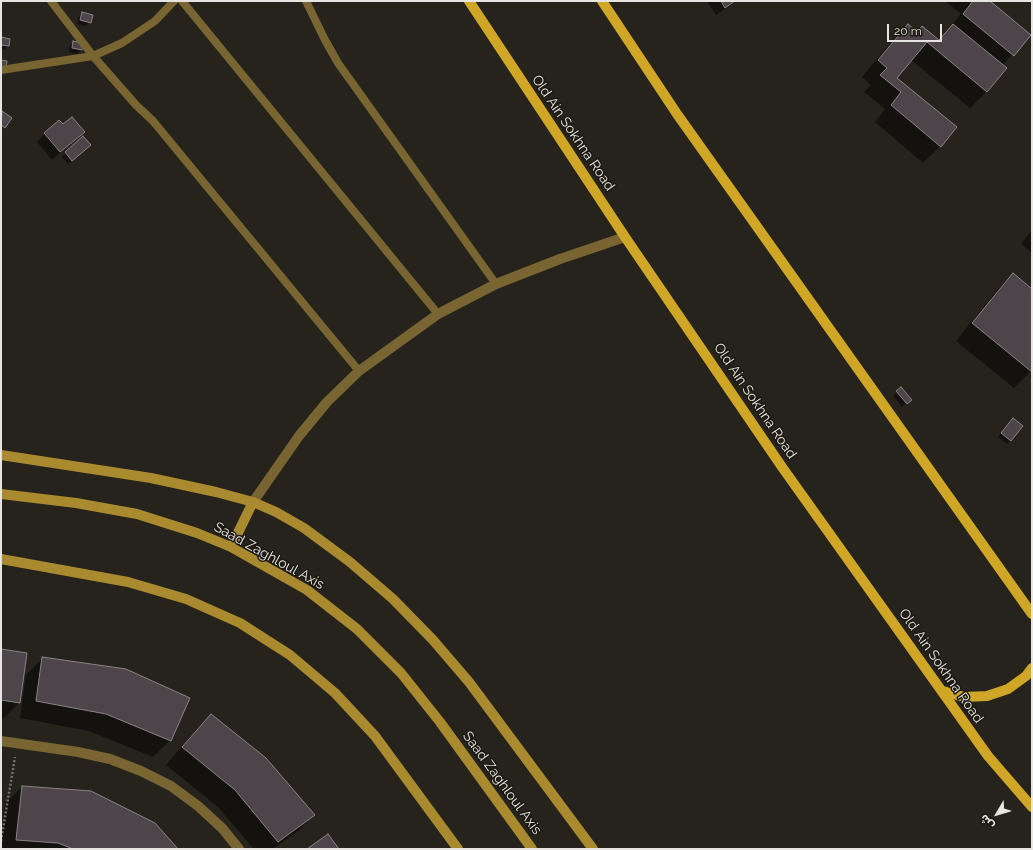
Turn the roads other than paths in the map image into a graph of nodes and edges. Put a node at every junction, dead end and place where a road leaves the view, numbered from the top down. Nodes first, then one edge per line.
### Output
1 (51, 1) edge
2 (174, 1) edge
3 (182, 1) edge
4 (306, 1) edge
5 (469, 1) edge
6 (602, 1) edge
7 (93, 56) junction
8 (1, 70) edge
9 (625, 237) junction
10 (496, 284) junction
11 (438, 314) junction
12 (359, 371) junction
13 (1, 455) edge
14 (1, 494) edge
15 (253, 502) junction
16 (231, 547) junction
17 (1, 559) edge
18 (1032, 614) edge
19 (1032, 668) edge
20 (942, 691) junction
21 (1, 741) edge
22 (1032, 807) edge
23 (239, 849) edge
24 (458, 849) edge
25 (532, 849) edge
26 (593, 849) edge

1 - 7 lane
2 - 7 lane
3 - 11 lane
4 - 10 lane
5 - 9 main road, Old Ain Sokhna Road
6 - 18 main road
7 - 8 lane
7 - 12 lane
9 - 10 street
9 - 20 main road, Old Ain Sokhna Road
10 - 11 street
11 - 12 street
12 - 15 street
13 - 15 main road
14 - 16 main road, Saad Zaghloul Axis
15 - 16 main road
15 - 26 main road
16 - 25 main road, Saad Zaghloul Axis
17 - 24 main road
19 - 20 main road
20 - 22 main road, Old Ain Sokhna Road
21 - 23 street

